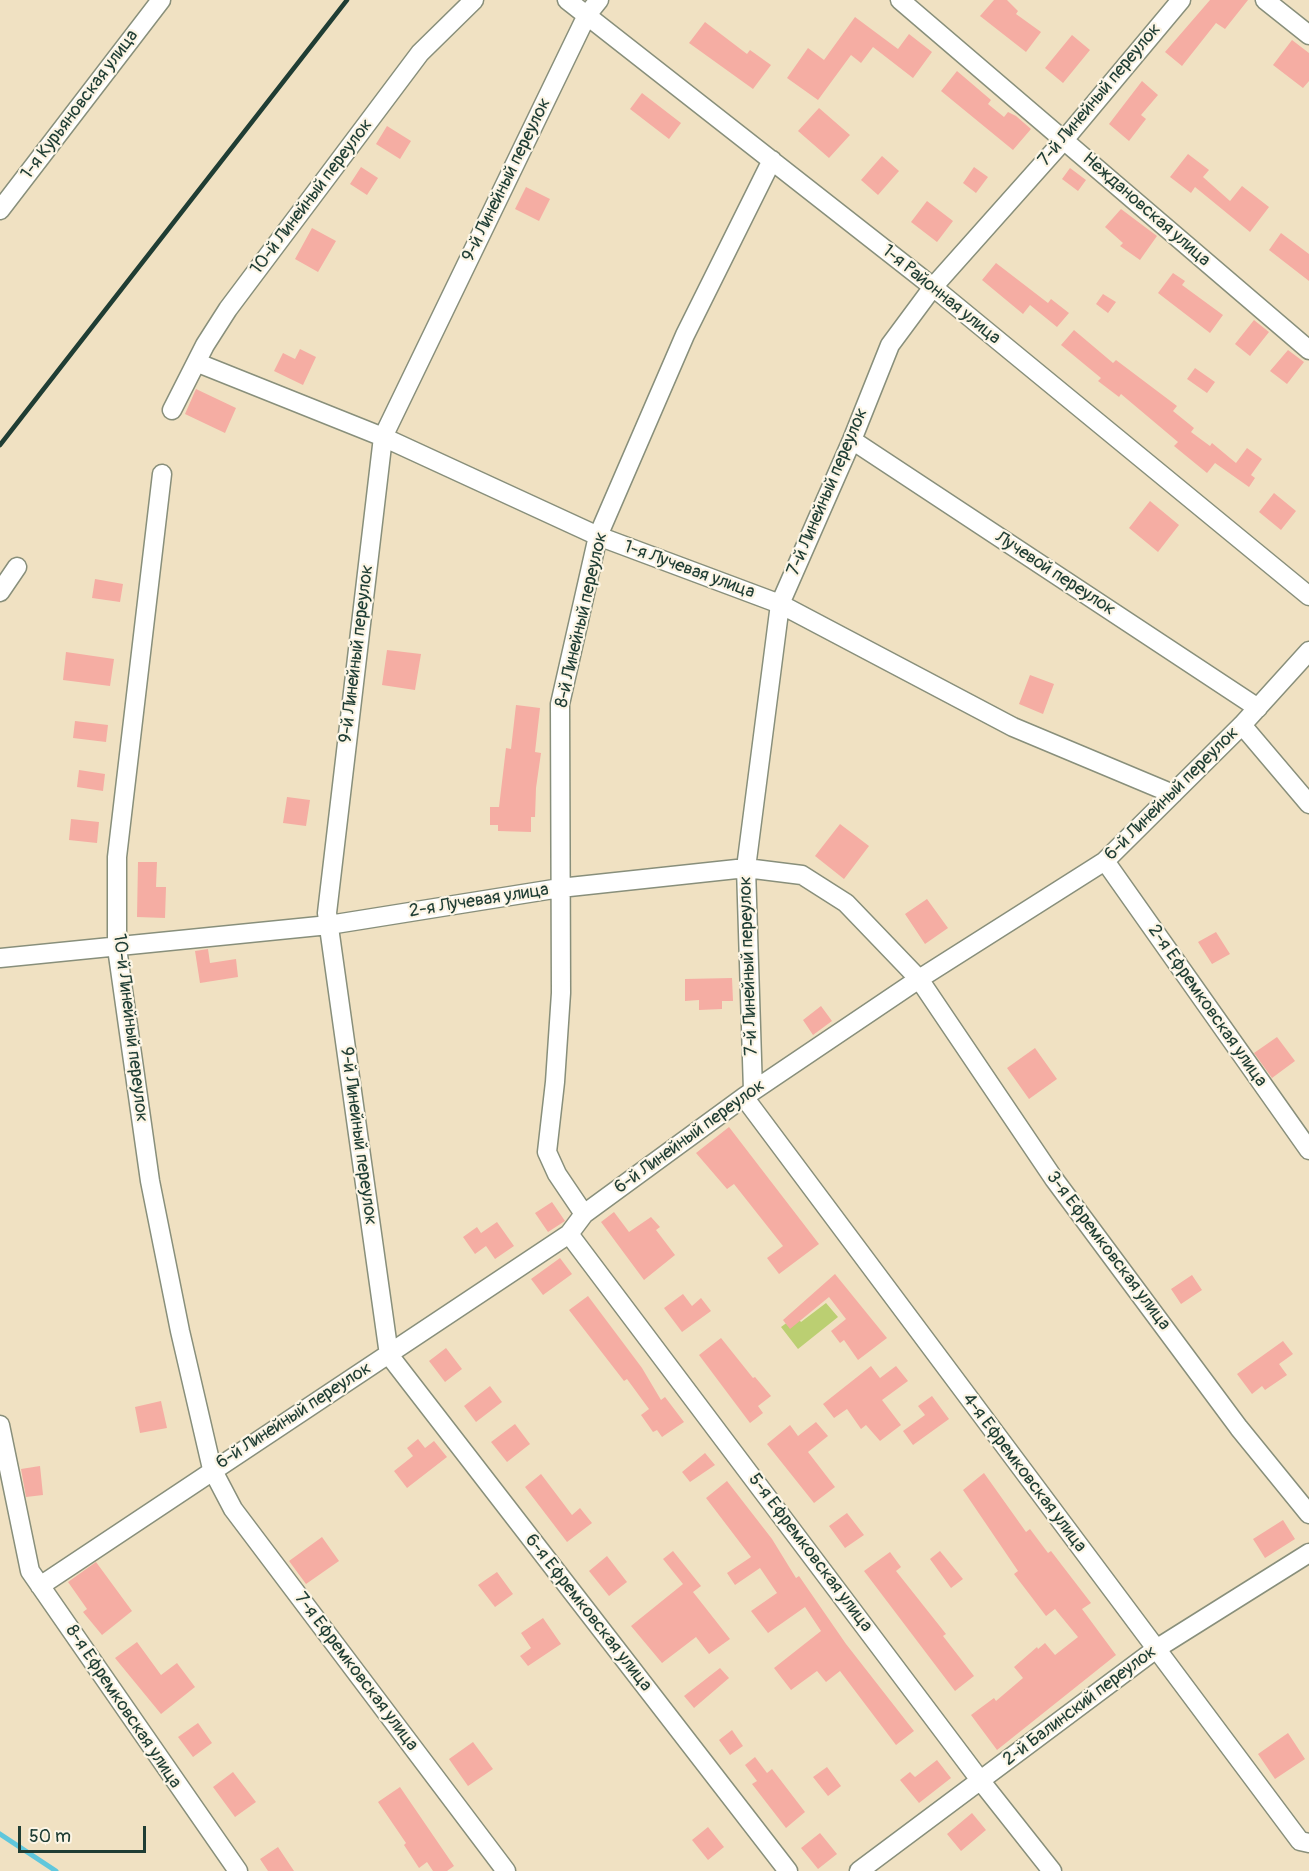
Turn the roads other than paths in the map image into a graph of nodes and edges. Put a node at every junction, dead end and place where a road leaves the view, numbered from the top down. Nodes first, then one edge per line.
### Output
1 (161, 0) edge
2 (474, 0) edge
3 (567, 0) edge
4 (599, 0) edge
5 (900, 0) edge
6 (1181, 0) edge
7 (1265, 0) edge
8 (587, 15) junction
9 (1309, 35) edge
10 (1064, 140) junction
11 (772, 160) junction
12 (0, 210) edge
13 (933, 287) junction
14 (1309, 350) edge
15 (198, 363) junction
16 (172, 410) dead end
17 (383, 437) junction
18 (852, 440) junction
19 (162, 474) dead end
20 (598, 536) junction
21 (17, 567) dead end
22 (0, 592) edge
23 (1309, 596) edge
24 (780, 604) junction
25 (1309, 651) edge
26 (1258, 708) junction
27 (1242, 725) junction
28 (1173, 794) junction
29 (1309, 804) edge
30 (1105, 861) junction
31 (746, 868) junction
32 (560, 888) junction
33 (329, 926) junction
34 (117, 948) junction
35 (0, 958) edge
36 (920, 979) junction
37 (748, 1094) junction
38 (1309, 1150) edge
39 (584, 1214) junction
40 (569, 1234) junction
41 (389, 1355) junction
42 (0, 1425) edge
43 (212, 1469) junction
44 (1309, 1514) edge
45 (1309, 1553) edge
46 (35, 1578) junction
47 (1156, 1649) junction
48 (980, 1780) junction
49 (1309, 1844) edge
50 (238, 1871) edge
51 (506, 1871) edge
52 (788, 1871) edge
53 (859, 1871) edge
54 (1052, 1871) edge

1 - 12 street, 1-я Курьяновская улица
2 - 15 street, 10-й Линейный переулок
3 - 8 street, 1-я Районная улица
4 - 8 street, 9-й Линейный переулок
5 - 10 street, Неждановская улица
6 - 10 street, 7-й Линейный переулок
7 - 9 street
8 - 11 street, 1-я Районная улица
8 - 17 street, 9-й Линейный переулок
10 - 13 street, 7-й Линейный переулок
10 - 14 street, Неждановская улица
11 - 13 street, 1-я Районная улица
11 - 20 street, 8-й Линейный переулок
13 - 18 street, 7-й Линейный переулок
13 - 23 street, 1-я Районная улица
15 - 16 street, 10-й Линейный переулок
15 - 17 street, 1-я Лучевая улица
17 - 20 street, 1-я Лучевая улица
17 - 33 street, 9-й Линейный переулок
18 - 24 street, 7-й Линейный переулок
18 - 26 street, Лучевой переулок
19 - 34 street, 10-й Линейный переулок
20 - 24 street, 1-я Лучевая улица
20 - 32 street, 8-й Линейный переулок
21 - 22 street
24 - 28 street, 1-я Лучевая улица
24 - 31 street, 7-й Линейный переулок
25 - 26 street, 6-й Линейный переулок
26 - 27 street, 6-й Линейный переулок
27 - 28 street, 6-й Линейный переулок
27 - 29 street
28 - 30 street, 6-й Линейный переулок
30 - 36 street, 6-й Линейный переулок
30 - 38 street, 2-я Ефремковская улица
31 - 32 street, 2-я Лучевая улица
31 - 36 street, 2-я Лучевая улица
31 - 37 street, 7-й Линейный переулок
32 - 33 street, 2-я Лучевая улица
32 - 39 street, 8-й Линейный переулок
33 - 34 street, 2-я Лучевая улица
33 - 41 street, 9-й Линейный переулок
34 - 35 street, 2-я Лучевая улица
34 - 43 street, 10-й Линейный переулок
36 - 37 street, 6-й Линейный переулок
36 - 44 street, 3-я Ефремковская улица
37 - 39 street, 6-й Линейный переулок
37 - 47 street, 4-я Ефремковская улица
39 - 40 street, 6-й Линейный переулок
40 - 41 street, 6-й Линейный переулок
40 - 48 street, 5-я Ефремковская улица
41 - 43 street, 6-й Линейный переулок
41 - 52 street, 6-я Ефремковская улица
42 - 46 street
43 - 46 street, 6-й Линейный переулок
43 - 51 street, 7-я Ефремковская улица
45 - 47 street, 2-й Балинский переулок
46 - 50 street, 8-я Ефремковская улица
47 - 48 street, 2-й Балинский переулок
47 - 49 street, 4-я Ефремковская улица
48 - 53 street, 2-й Балинский переулок
48 - 54 street, 5-я Ефремковская улица

